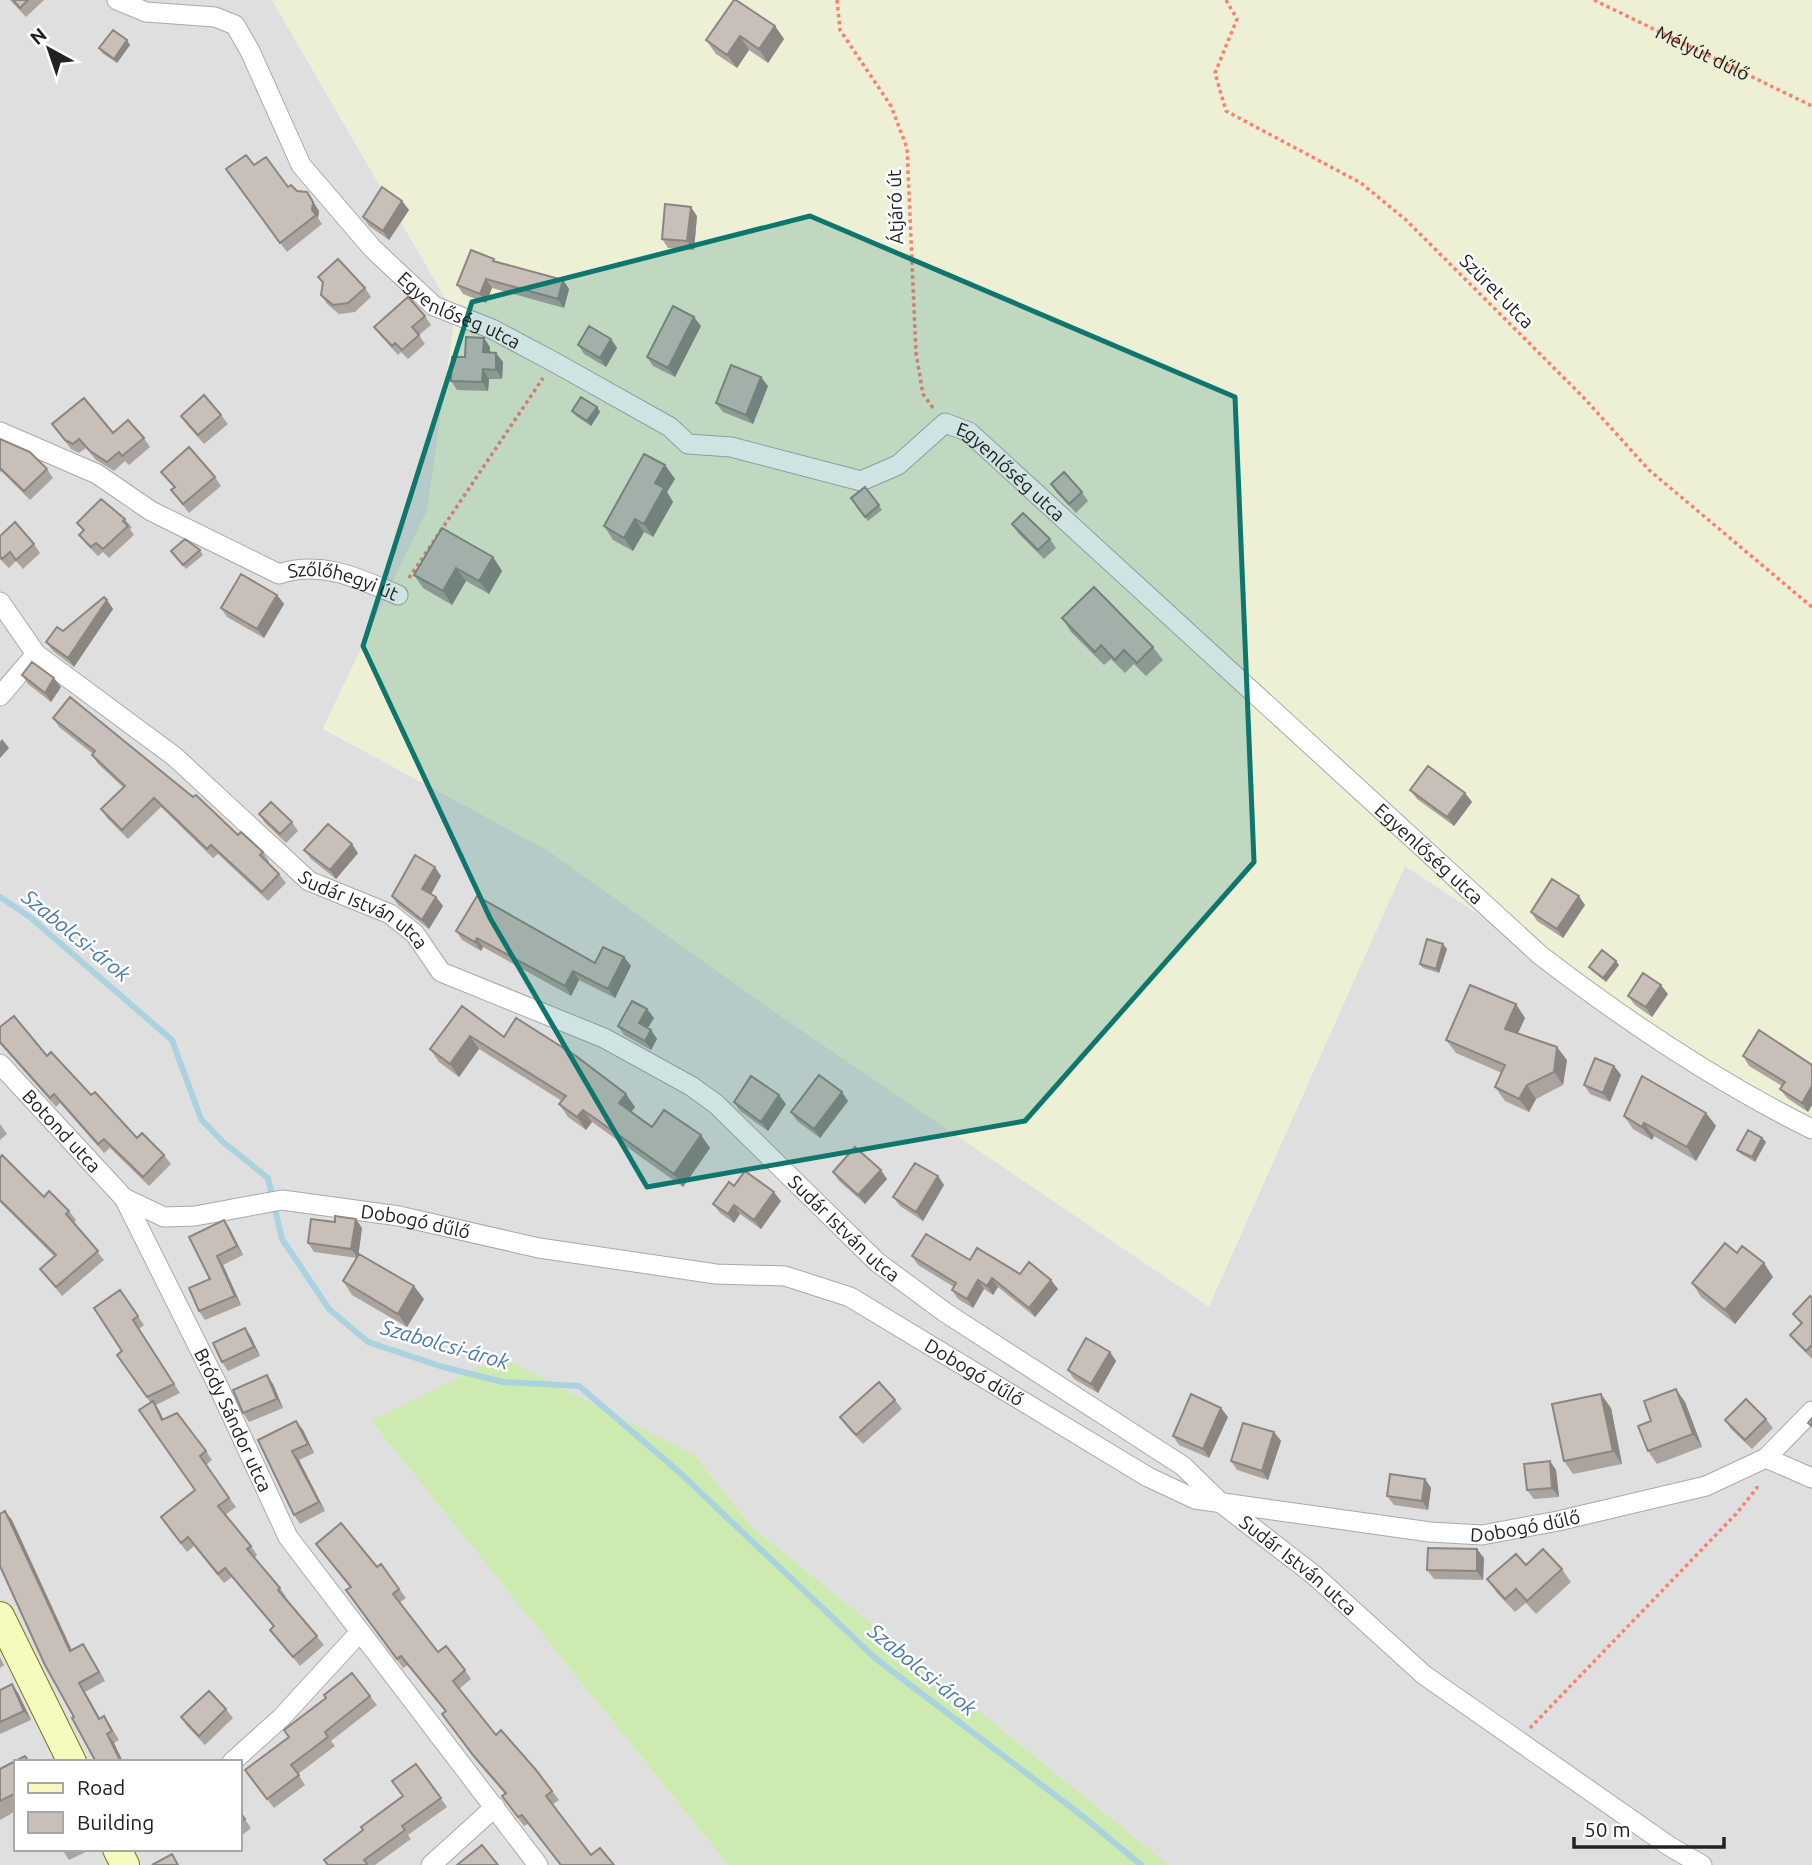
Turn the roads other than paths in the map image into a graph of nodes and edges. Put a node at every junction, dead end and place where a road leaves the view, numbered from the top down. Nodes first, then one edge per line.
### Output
1 (117, 0) edge
2 (175, 0) edge
3 (146, 12) junction
4 (0, 432) edge
5 (398, 595) road end
6 (0, 602) edge
7 (36, 654) junction
8 (0, 696) edge
9 (0, 1064) edge
10 (1812, 1129) edge
11 (124, 1198) junction
12 (1812, 1411) edge
13 (1761, 1461) junction
14 (1812, 1478) edge
15 (1221, 1503) junction
16 (0, 1616) edge
17 (360, 1632) junction
18 (71, 1760) edge
19 (234, 1760) edge
20 (495, 1807) junction
21 (431, 1865) edge
22 (538, 1865) edge
23 (1702, 1865) edge

1 - 3 street, Egyenlőség utca
2 - 3 street
3 - 10 street, Egyenlőség utca
4 - 5 street, Szőlőhegyi út
6 - 7 street, Sudár István utca
7 - 8 street
7 - 15 street, Sudár István utca
9 - 11 street, Botond utca
11 - 15 street, Dobogó dűlő
11 - 17 street, Bródy Sándor utca
12 - 13 street
13 - 14 street
13 - 15 street, Dobogó dűlő
15 - 23 street, Sudár István utca
16 - 18 street
17 - 19 street
17 - 20 street, Bródy Sándor utca
20 - 21 street
20 - 22 street, Bródy Sándor utca

